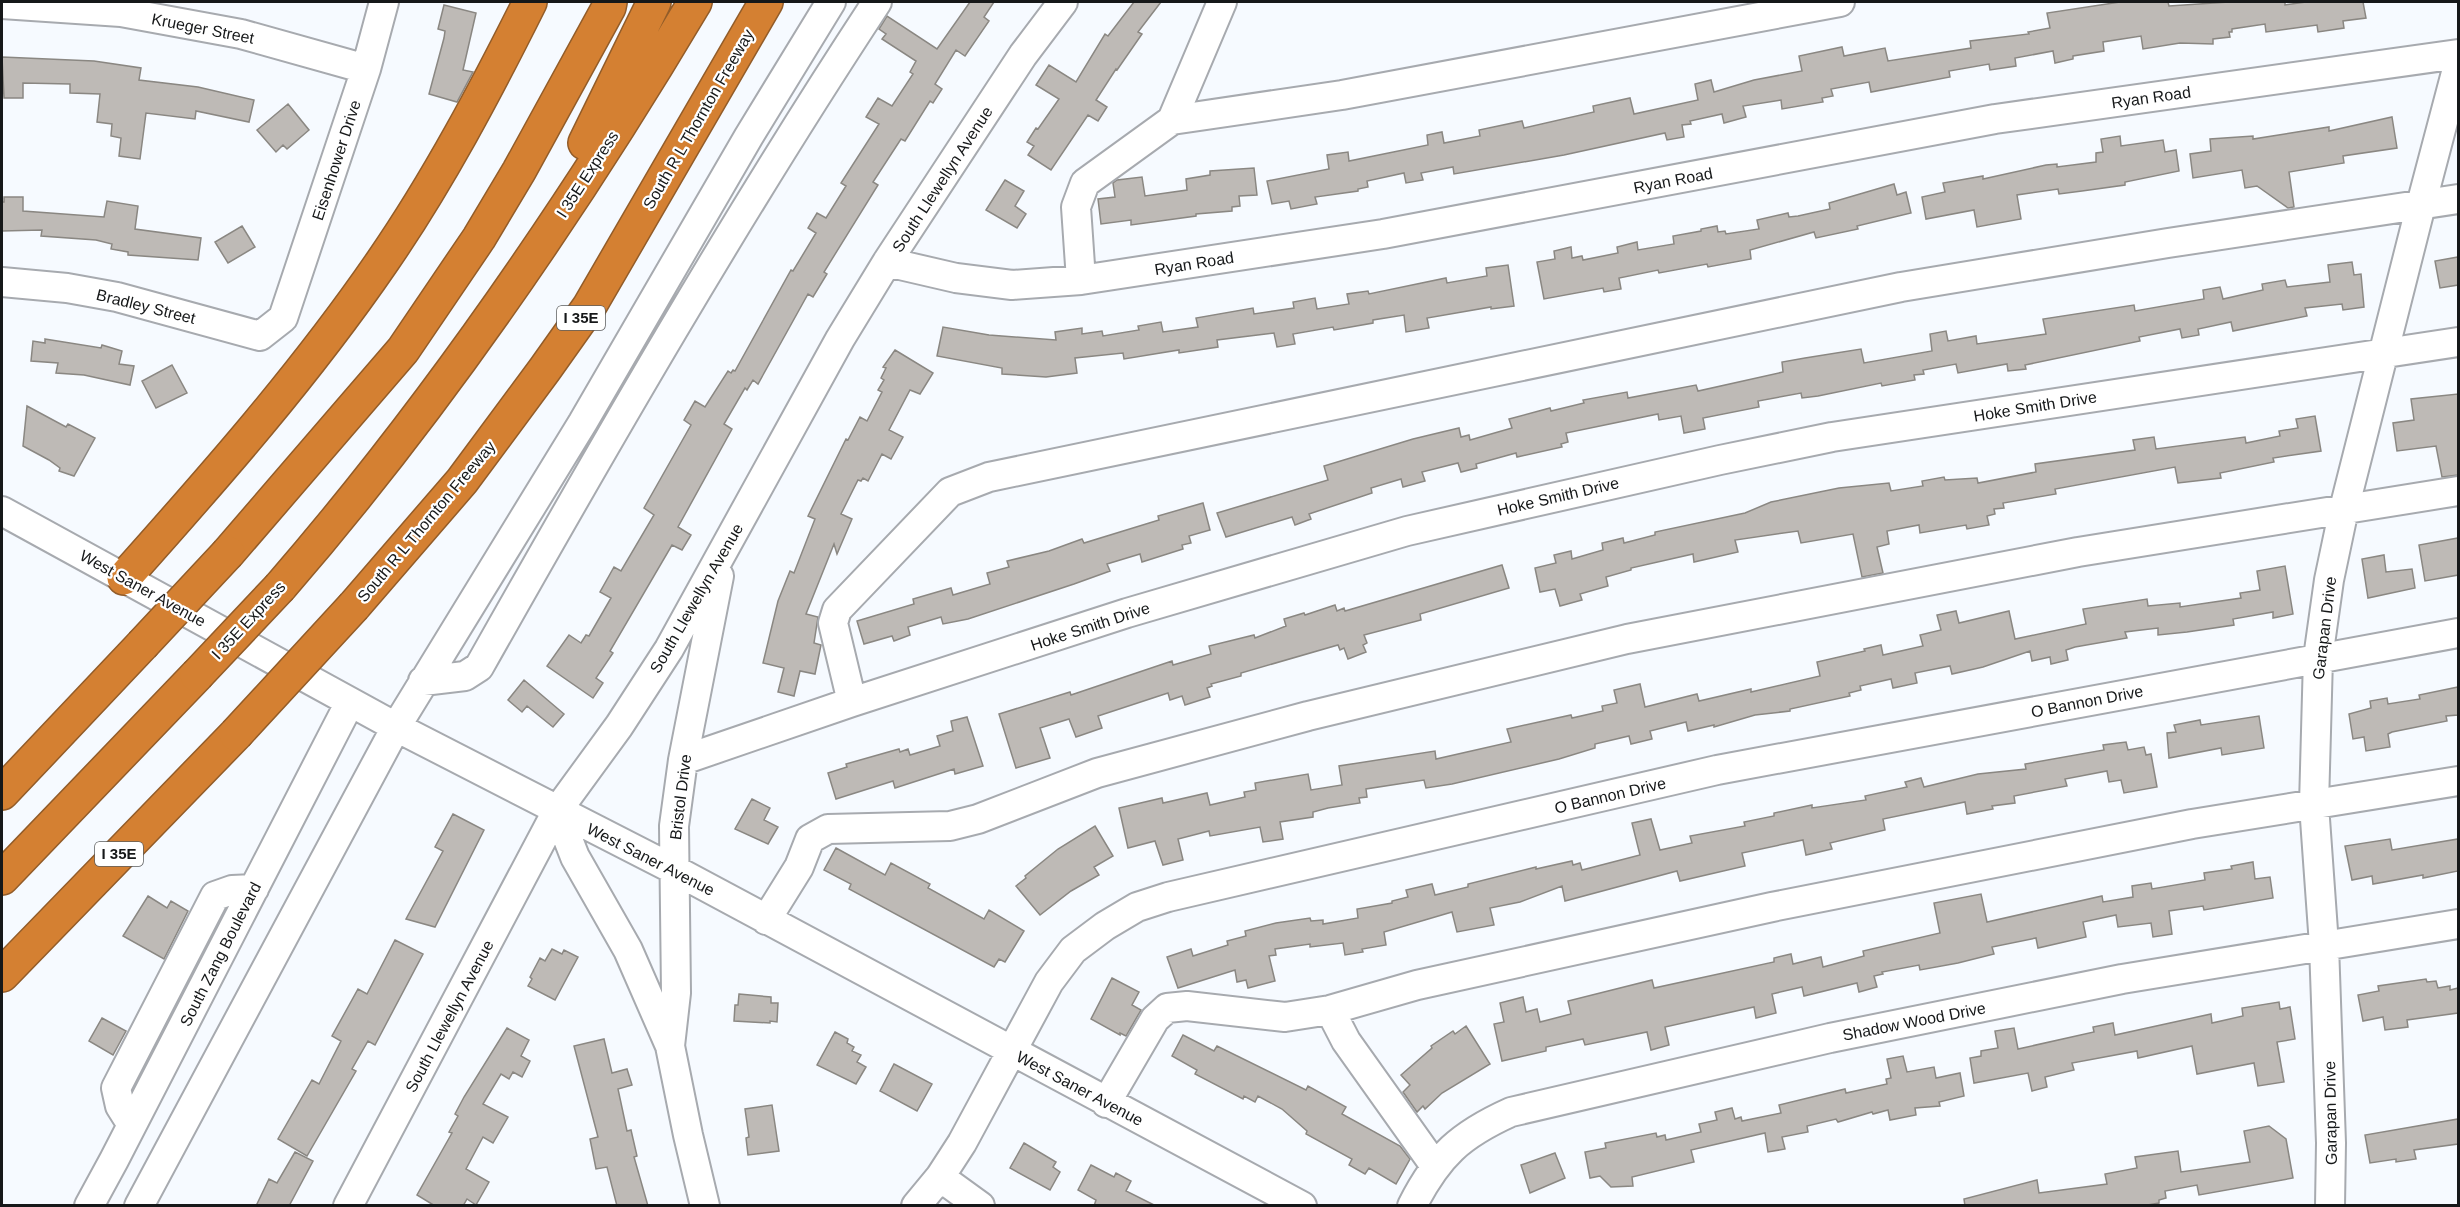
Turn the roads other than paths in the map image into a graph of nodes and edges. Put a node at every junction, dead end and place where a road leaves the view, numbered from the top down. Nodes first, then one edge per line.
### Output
1 (384, 2) edge
2 (530, 2) edge
3 (654, 2) edge
4 (695, 2) edge
5 (766, 2) edge
6 (831, 2) edge
7 (877, 2) edge
8 (1063, 2) edge
9 (1222, 2) edge
10 (1840, 2) edge
11 (610, 3) edge
12 (2, 4) edge
13 (2458, 54) edge
14 (2458, 65) edge
15 (366, 69) junction
16 (1172, 120) junction
17 (2458, 199) edge
18 (2421, 205) junction
19 (887, 262) junction
20 (1081, 280) junction
21 (2, 282) edge
22 (283, 318) joint
23 (2458, 342) edge
24 (472, 343) junction
25 (2384, 353) junction
26 (2458, 491) edge
27 (2344, 509) junction
28 (2, 511) edge
29 (723, 552) junction
30 (124, 578) junction
31 (2458, 633) edge
32 (2318, 658) junction
33 (423, 681) junction
34 (350, 702) junction
35 (852, 702) junction
36 (396, 727) junction
37 (683, 760) junction
38 (2458, 780) edge
39 (2, 793) edge
40 (2314, 805) junction
41 (557, 811) junction
42 (673, 869) junction
43 (2, 878) edge
44 (254, 889) junction
45 (766, 920) junction
46 (2458, 924) edge
47 (2324, 945) junction
48 (2, 975) edge
49 (163, 995) junction
50 (192, 1009) junction
51 (1330, 1010) junction
52 (233, 1029) junction
53 (670, 1046) junction
54 (1010, 1051) junction
55 (1106, 1103) junction
56 (132, 1125) junction
57 (1435, 1166) junction
58 (940, 1177) junction
59 (93, 1198) edge
60 (125, 1206) edge
61 (139, 1206) edge
62 (348, 1206) edge
63 (705, 1206) edge
64 (916, 1206) edge
65 (980, 1206) edge
66 (1302, 1206) edge
67 (1412, 1206) edge
68 (2330, 1206) edge

1 - 15 street, Eisenhower Drive
2 - 30 highway
3 - 24 highway, I 35E Express
4 - 24 highway, I 35E Express
5 - 48 highway, South R L Thornton Freeway / I 35E, bridge
6 - 33 street
7 - 33 street
8 - 19 street, South Llewellyn Avenue
9 - 16 street
10 - 16 street
11 - 39 highway, bridge
12 - 15 street, Krueger Street
13 - 20 street, Ryan Road
14 - 18 street, Garapan Drive
15 - 22 street, Eisenhower Drive
16 - 20 street
17 - 18 street
18 - 25 street, Garapan Drive
18 - 35 street
19 - 20 street, Ryan Road
19 - 29 street, South Llewellyn Avenue
21 - 22 street, Bradley Street
23 - 25 street, Hoke Smith Drive
24 - 43 highway, I 35E Express, bridge
25 - 27 street, Garapan Drive
25 - 35 street, Hoke Smith Drive
26 - 27 street
27 - 32 street, Garapan Drive
27 - 45 street
28 - 30 street, West Saner Avenue
29 - 37 street, Bristol Drive
29 - 41 street, South Llewellyn Avenue
30 - 34 street, West Saner Avenue
31 - 32 street, O Bannon Drive
32 - 40 street, Garapan Drive
32 - 54 street, O Bannon Drive
33 - 36 street
34 - 36 street, West Saner Avenue
34 - 44 street, South Zang Boulevard
35 - 37 street, Hoke Smith Drive
36 - 41 street, West Saner Avenue
36 - 52 street
37 - 42 street, Bristol Drive
38 - 40 street
40 - 47 street, Garapan Drive
40 - 51 street
41 - 42 street, West Saner Avenue
41 - 53 street, Bristol Drive
41 - 62 street, South Llewellyn Avenue
42 - 45 street, West Saner Avenue
42 - 53 street, Bristol Drive
44 - 49 street
44 - 50 street, South Zang Boulevard
45 - 54 street, West Saner Avenue
46 - 47 street, Shadow Wood Drive
47 - 57 street, Shadow Wood Drive
47 - 68 street, Garapan Drive
49 - 50 street
49 - 56 street
50 - 52 street
50 - 56 street, South Zang Boulevard
51 - 55 street
51 - 57 street
52 - 61 street
53 - 63 street, Bristol Drive
54 - 55 street, West Saner Avenue
54 - 58 street, O Bannon Drive
55 - 66 street, West Saner Avenue
56 - 59 street, South Zang Boulevard
57 - 67 street, Shadow Wood Drive
58 - 64 street, O Bannon Drive
58 - 65 street
59 - 60 street

